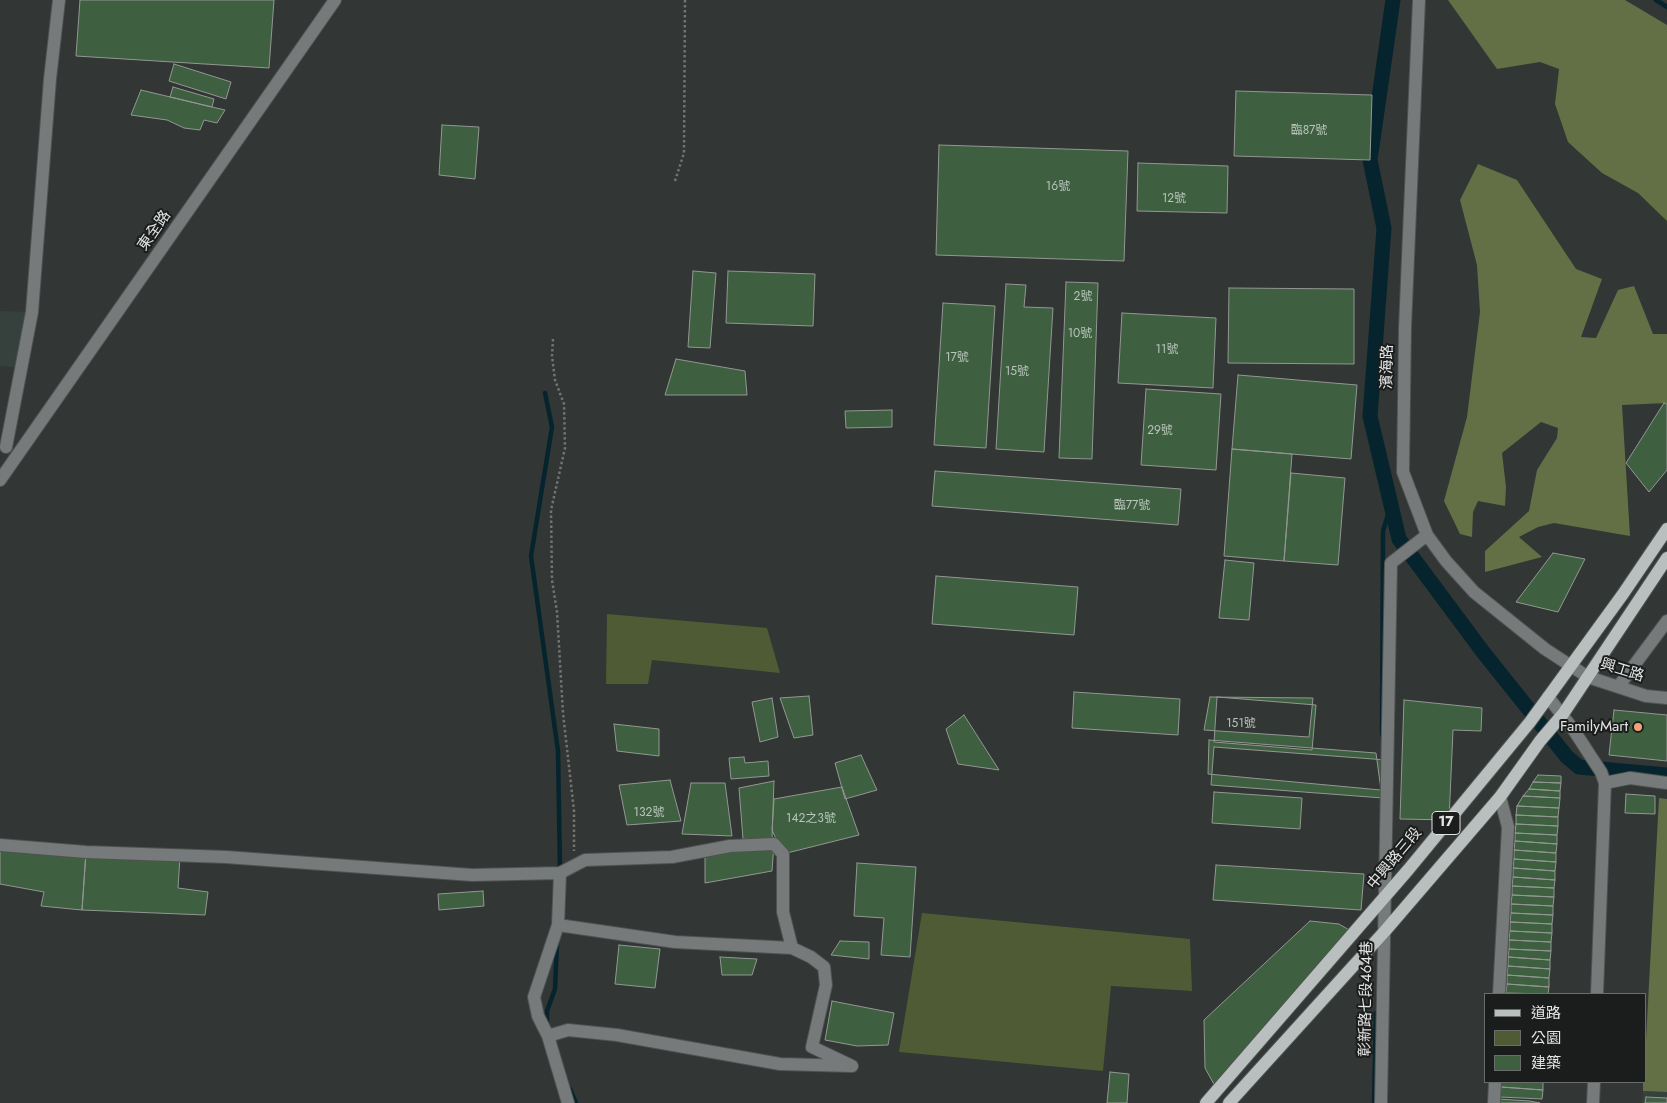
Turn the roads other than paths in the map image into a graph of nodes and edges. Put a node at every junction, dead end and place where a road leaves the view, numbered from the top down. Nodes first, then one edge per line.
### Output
1 (59, 0) edge
2 (335, 0) edge
3 (1419, 0) edge
4 (6, 447) dead end
5 (0, 480) edge
6 (1667, 529) edge
7 (1427, 535) junction
8 (1667, 558) edge
9 (1667, 621) edge
10 (1571, 666) junction
11 (1588, 677) junction
12 (1618, 687) junction
13 (1548, 697) junction
14 (1667, 698) edge
15 (1563, 714) junction
16 (1603, 778) junction
17 (1667, 783) edge
18 (1500, 797) junction
19 (0, 844) edge
20 (560, 873) junction
21 (1385, 896) junction
22 (558, 925) junction
23 (1385, 931) junction
24 (792, 948) junction
25 (1499, 993) edge
26 (1597, 993) edge
27 (548, 1036) junction
28 (1495, 1083) edge
29 (1594, 1083) edge
30 (568, 1103) edge
31 (1206, 1103) edge
32 (1229, 1103) edge
33 (1381, 1103) edge
34 (1494, 1103) edge
35 (1593, 1103) edge

1 - 4 street
2 - 5 street, 東全路
3 - 7 street, 濱海路
6 - 10 main road, 中興路三段 / 17
7 - 10 street, 濱海路
7 - 21 street, 彰新路七段464巷
8 - 11 main road, 17
9 - 12 street
10 - 11 street, 興工路
10 - 13 main road, 中興路三段 / 17
11 - 12 street, 興工路
11 - 15 main road, 17
12 - 14 street, 興工路
13 - 15 street
13 - 21 main road, 中興路三段 / 17
15 - 16 street
15 - 18 main road, 17
16 - 17 street
16 - 26 street
18 - 23 main road, 17
18 - 25 street
19 - 20 street
20 - 22 street
20 - 24 street
21 - 23 street, 彰新路七段464巷
21 - 31 main road, 中興路三段 / 17
22 - 24 street
22 - 27 street
23 - 32 main road, 17
23 - 33 street, 彰新路七段464巷
24 - 27 street
27 - 30 street
28 - 34 street
29 - 35 street

